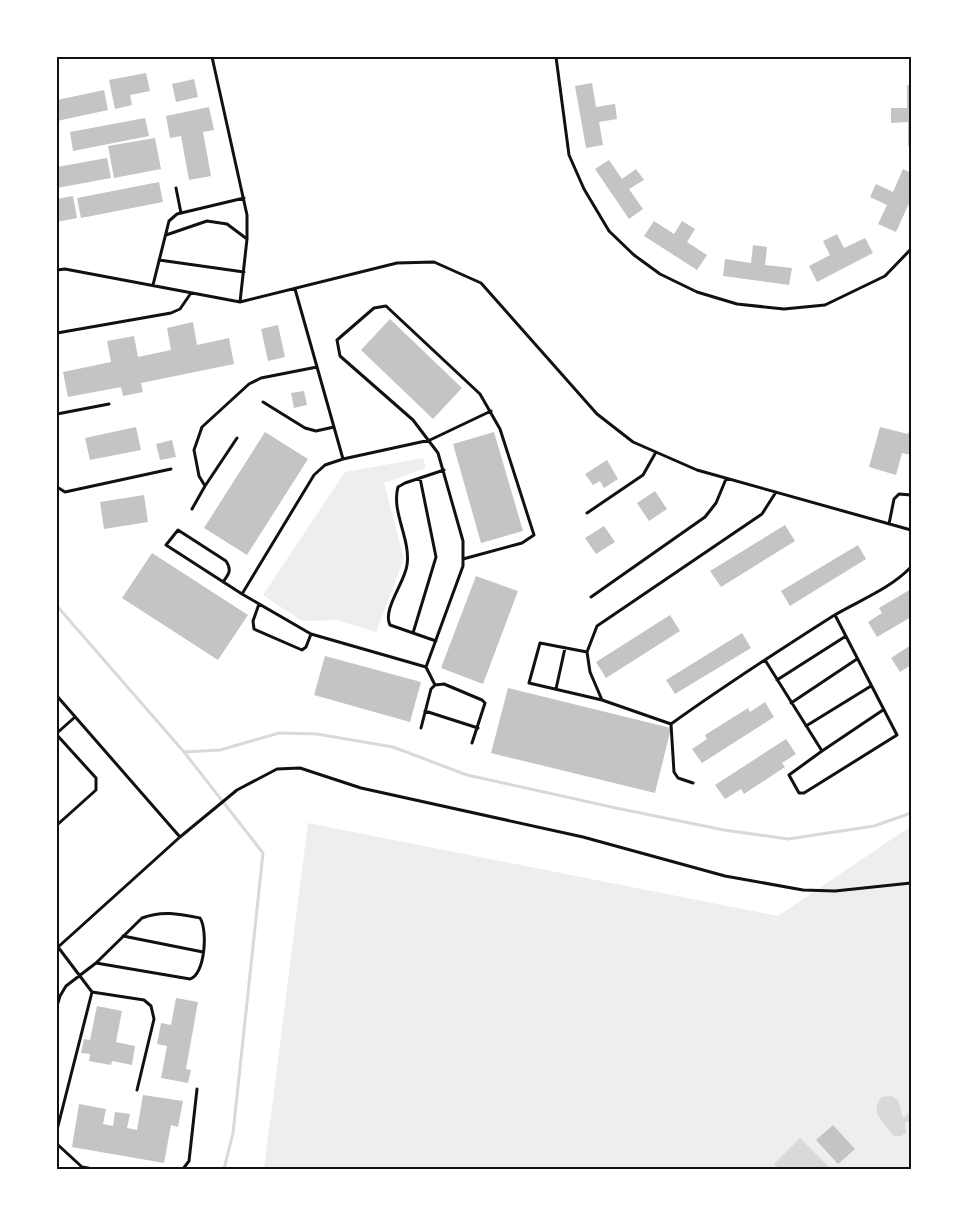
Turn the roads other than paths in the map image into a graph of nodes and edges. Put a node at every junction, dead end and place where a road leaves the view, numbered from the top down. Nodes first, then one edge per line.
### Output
1 (212, 57) edge
2 (556, 57) edge
3 (176, 188) dead end
4 (244, 198) junction
5 (181, 213) junction
6 (165, 235) junction
7 (247, 239) junction
8 (911, 249) edge
9 (159, 260) junction
10 (57, 270) edge
11 (244, 272) junction
12 (153, 285) junction
13 (295, 289) junction
14 (191, 293) junction
15 (240, 302) junction
16 (57, 333) edge
17 (317, 367) junction
18 (263, 402) dead end
19 (108, 404) dead end
20 (491, 411) junction
21 (57, 414) edge
22 (334, 427) junction
23 (237, 438) dead end
24 (429, 440) junction
25 (656, 452) junction
26 (343, 459) junction
27 (171, 468) dead end
28 (444, 470) junction
29 (420, 478) junction
30 (726, 479) junction
31 (205, 486) junction
32 (57, 488) edge
33 (776, 492) junction
34 (911, 495) edge
35 (192, 509) dead end
36 (587, 513) dead end
37 (889, 524) junction
38 (911, 530) edge
39 (463, 559) junction
40 (911, 567) edge
41 (223, 582) junction
42 (242, 594) junction
43 (591, 597) dead end
44 (259, 604) junction
45 (835, 615) junction
46 (413, 633) junction
47 (311, 634) junction
48 (846, 636) junction
49 (436, 641) junction
50 (566, 648) junction
51 (587, 652) junction
52 (857, 659) junction
53 (765, 660) junction
54 (426, 667) junction
55 (777, 680) junction
56 (435, 685) junction
57 (871, 686) junction
58 (556, 689) junction
59 (57, 696) edge
60 (602, 700) junction
61 (791, 703) junction
62 (883, 710) junction
63 (425, 711) junction
64 (75, 717) junction
65 (671, 724) junction
66 (806, 726) junction
67 (421, 728) dead end
68 (478, 728) junction
69 (57, 734) edge
70 (472, 743) dead end
71 (822, 751) junction
72 (693, 783) dead end
73 (57, 825) edge
74 (180, 837) junction
75 (911, 883) edge
76 (123, 936) junction
77 (58, 947) edge
78 (203, 952) junction
79 (96, 963) junction
80 (81, 975) junction
81 (92, 992) junction
82 (57, 1006) edge
83 (197, 1089) dead end
84 (137, 1090) dead end
85 (57, 1130) edge
86 (57, 1144) edge
87 (93, 1169) edge
88 (183, 1169) edge

1 - 4 lane
2 - 8 lane
3 - 5 lane
4 - 5 lane
4 - 7 lane
5 - 6 lane
6 - 7 lane
6 - 9 lane
7 - 11 lane
9 - 11 lane
9 - 12 lane
10 - 12 lane
11 - 15 lane
12 - 14 lane
13 - 15 lane
13 - 17 lane
13 - 25 lane
14 - 15 lane
14 - 16 lane
17 - 22 lane
17 - 31 lane
18 - 22 lane
19 - 21 lane
20 - 24 lane
20 - 24 lane
20 - 39 lane
22 - 26 lane
23 - 31 lane
24 - 26 lane
24 - 28 lane
25 - 30 lane
25 - 36 lane
26 - 42 lane
27 - 32 lane
28 - 29 lane
28 - 39 lane
29 - 46 lane
29 - 46 lane
30 - 33 lane
30 - 43 lane
31 - 35 lane
33 - 37 lane
33 - 51 lane
34 - 37 lane
37 - 38 lane
39 - 49 lane
40 - 45 lane
41 - 41 lane
41 - 42 lane
42 - 44 lane
44 - 47 lane
44 - 47 lane
45 - 48 lane
45 - 53 lane
46 - 49 lane
47 - 54 lane
48 - 52 lane
48 - 55 lane
49 - 54 lane
50 - 51 lane
50 - 58 lane
50 - 58 lane
51 - 60 lane
52 - 57 lane
52 - 61 lane
53 - 55 lane
53 - 65 lane
54 - 56 lane
55 - 61 lane
56 - 63 lane
56 - 68 lane
57 - 62 lane
57 - 66 lane
58 - 60 lane
59 - 64 lane
60 - 65 lane
61 - 66 lane
62 - 71 lane
62 - 71 lane
63 - 67 lane
63 - 68 lane
64 - 69 lane
64 - 74 lane
65 - 72 lane
66 - 71 lane
68 - 70 lane
69 - 73 lane
74 - 75 lane
74 - 77 lane
76 - 78 lane
76 - 78 lane
76 - 79 lane
77 - 80 lane
78 - 79 lane
79 - 80 lane
80 - 81 lane
80 - 82 lane
81 - 84 lane
81 - 85 lane
83 - 88 lane
86 - 87 lane

